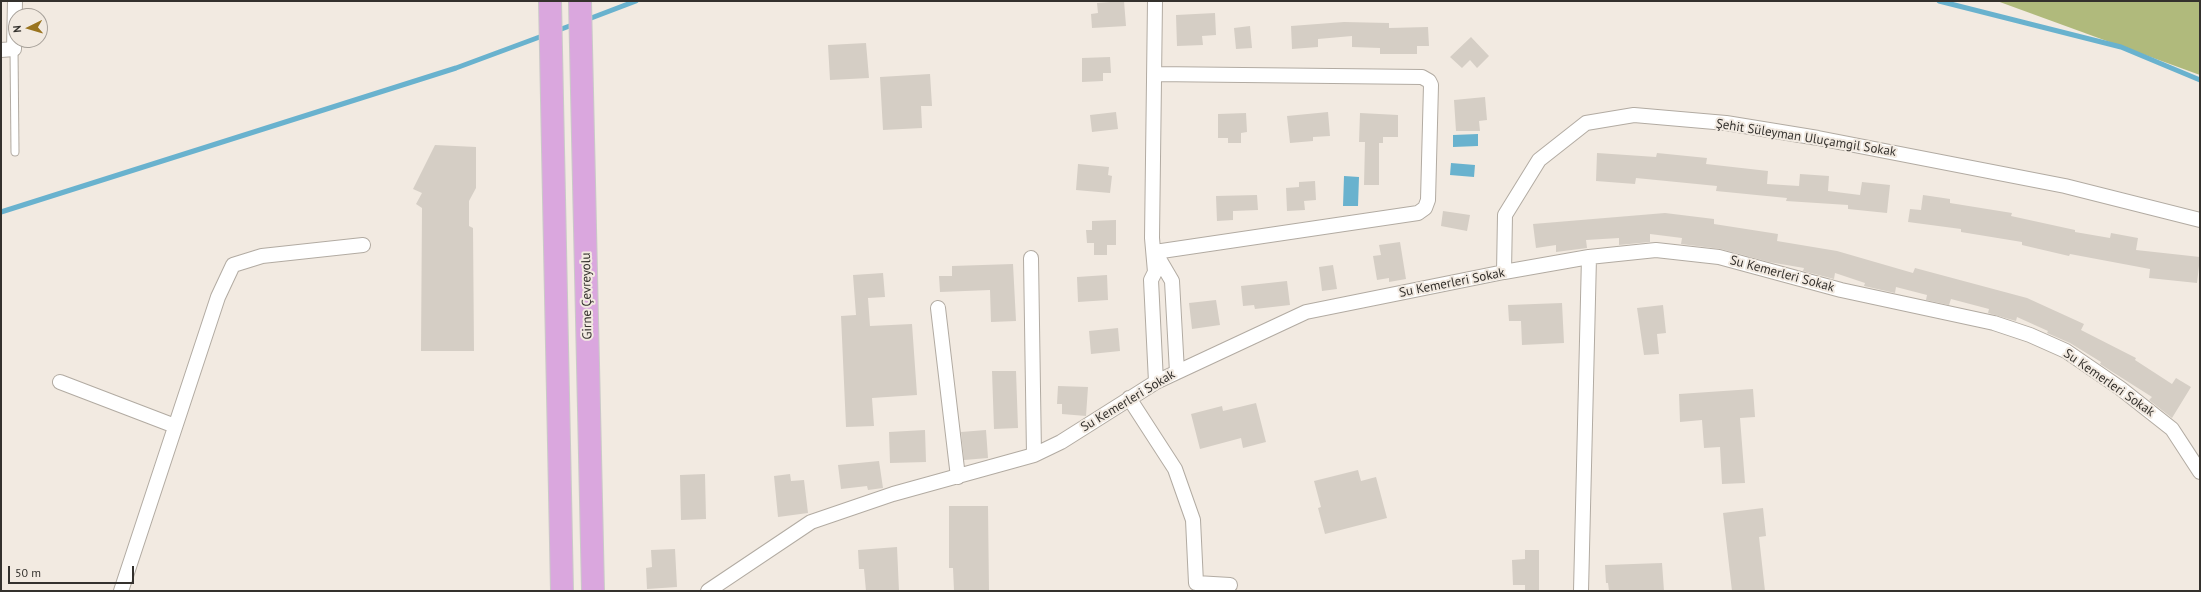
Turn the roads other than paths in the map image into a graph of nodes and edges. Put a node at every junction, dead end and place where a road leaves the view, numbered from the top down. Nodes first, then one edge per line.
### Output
1 (15, 1) edge
2 (550, 1) edge
3 (580, 1) edge
4 (1155, 1) edge
5 (7, 49) edge
6 (1154, 74) junction
7 (16, 152) dead end
8 (2200, 220) edge
9 (363, 245) dead end
10 (1154, 252) junction
11 (1589, 257) junction
12 (1031, 258) dead end
13 (1504, 272) junction
14 (938, 308) dead end
15 (1177, 372) junction
16 (60, 382) dead end
17 (1156, 382) junction
18 (1129, 398) junction
19 (175, 426) junction
20 (1034, 455) junction
21 (2200, 472) edge
22 (958, 477) junction
23 (1230, 585) dead end
24 (595, 588) edge
25 (120, 591) edge
26 (562, 591) edge
27 (708, 591) edge
28 (1581, 591) edge

1 - 5 street
2 - 26 highway
3 - 24 highway, Girne Çevreyolu
4 - 6 street
5 - 7 lane
6 - 10 street
6 - 10 street
8 - 13 street, Şehit Süleyman Uluçamgil Sokak
9 - 19 street
10 - 15 street
10 - 17 street
11 - 13 street, Su Kemerleri Sokak
11 - 21 street, Su Kemerleri Sokak
11 - 28 street
12 - 20 street
13 - 15 street, Su Kemerleri Sokak
14 - 22 street
15 - 17 street, Su Kemerleri Sokak
16 - 19 street
17 - 18 street, Su Kemerleri Sokak
18 - 20 street, Su Kemerleri Sokak
18 - 23 street
19 - 25 street
20 - 22 street, Su Kemerleri Sokak
22 - 27 street, Su Kemerleri Sokak

